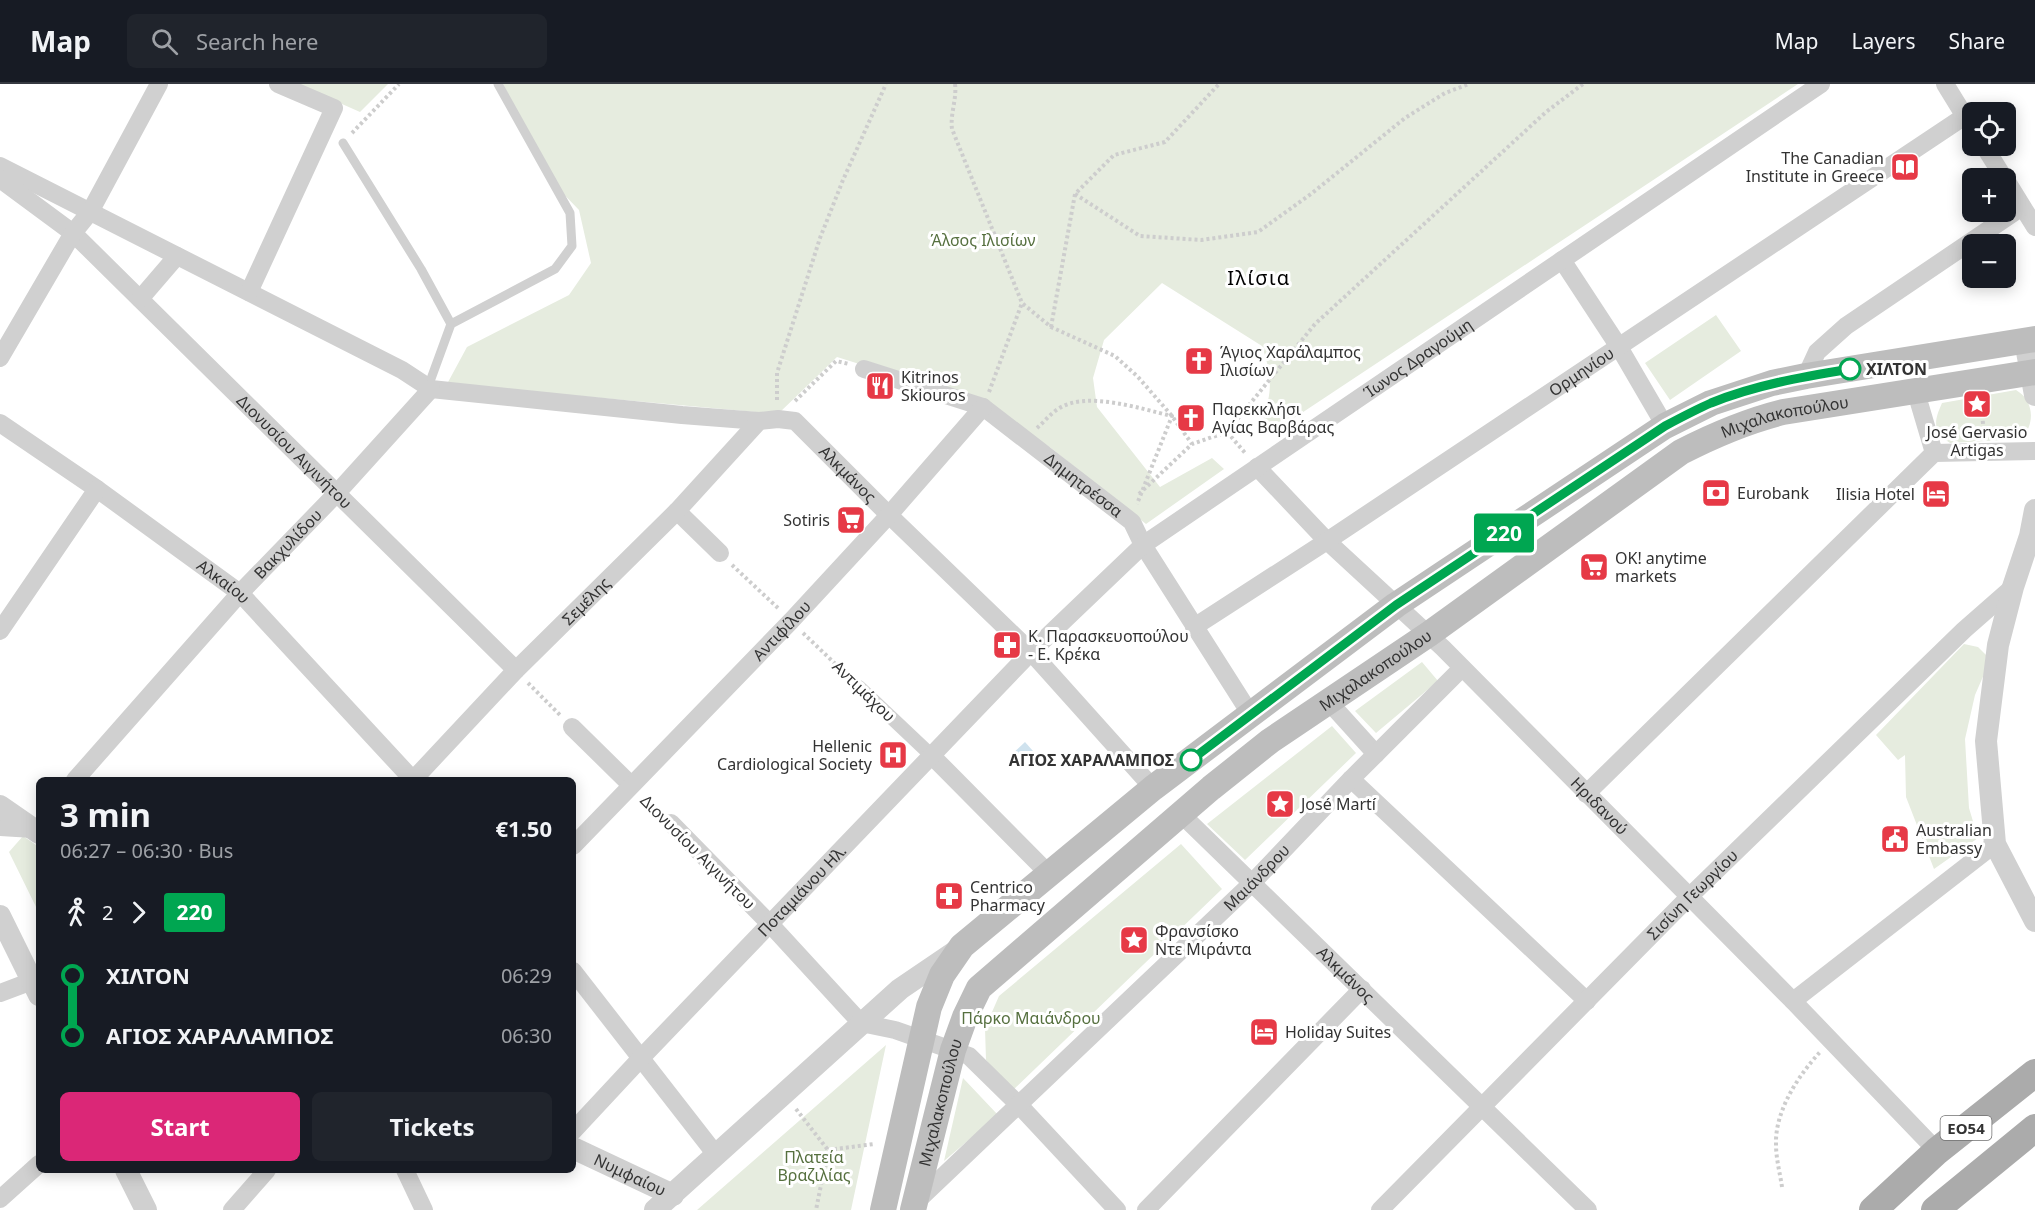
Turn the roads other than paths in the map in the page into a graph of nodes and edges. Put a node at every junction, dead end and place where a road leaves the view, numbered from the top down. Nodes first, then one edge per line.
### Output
1 (159, 84) edge
2 (278, 84) edge
3 (498, 84) edge
4 (1821, 84) edge
5 (1945, 84) edge
6 (1962, 111) edge
7 (1962, 126) edge
8 (343, 142) road end
9 (0, 166) edge
10 (0, 179) edge
11 (2016, 197) edge
12 (2022, 207) junction
13 (90, 212) junction
14 (2035, 227) edge
15 (73, 233) junction
16 (177, 256) junction
17 (1562, 260) junction
18 (249, 292) junction
19 (140, 299) junction
20 (451, 324) junction
21 (2030, 340) edge
22 (1619, 346) junction
23 (0, 358) edge
24 (864, 369) dead end
25 (1806, 376) junction
26 (2034, 380) edge
27 (429, 388) junction
28 (1915, 389) junction
29 (983, 407) junction
30 (769, 420) junction
31 (0, 423) edge
32 (1665, 426) junction
33 (2035, 451) edge
34 (1934, 453) junction
35 (1257, 467) junction
36 (97, 489) junction
37 (338, 493) junction
38 (2035, 510) edge
39 (677, 511) junction
40 (889, 515) junction
41 (2032, 536) edge
42 (1328, 541) junction
43 (1143, 545) junction
44 (720, 553) road end
45 (2013, 587) junction
46 (240, 593) junction
47 (1396, 605) junction
48 (1194, 627) junction
49 (0, 631) edge
50 (1429, 634) junction
51 (1031, 652) junction
52 (1462, 668) junction
53 (516, 670) junction
54 (859, 687) road end
55 (1329, 702) junction
56 (1251, 715) junction
57 (572, 727) road end
58 (1376, 754) junction
59 (932, 756) junction
60 (78, 777) edge
61 (410, 777) edge
62 (416, 777) edge
63 (1351, 779) junction
64 (632, 785) junction
65 (1153, 788) junction
66 (1586, 794) junction
67 (0, 807) edge
68 (1181, 814) junction
69 (671, 823) road end
70 (0, 826) edge
71 (36, 827) edge
72 (36, 828) edge
73 (576, 843) edge
74 (1995, 844) junction
75 (1049, 874) junction
76 (1252, 883) junction
77 (1689, 897) junction
78 (0, 916) edge
79 (2035, 921) edge
80 (771, 924) junction
81 (5, 935) edge
82 (962, 946) junction
83 (576, 975) edge
84 (35, 988) edge
85 (1362, 990) junction
86 (0, 993) edge
87 (1587, 1001) junction
88 (1792, 1001) junction
89 (861, 1023) junction
90 (921, 1039) junction
91 (952, 1050) junction
92 (641, 1058) junction
93 (2035, 1073) edge
94 (1019, 1105) junction
95 (1482, 1106) junction
96 (576, 1128) edge
97 (2035, 1128) edge
98 (576, 1150) edge
99 (1937, 1151) junction
100 (717, 1156) junction
101 (36, 1167) edge
102 (128, 1173) edge
103 (264, 1173) edge
104 (406, 1173) edge
105 (0, 1199) edge
106 (677, 1202) edge
107 (914, 1207) edge
108 (146, 1210) edge
109 (232, 1210) edge
110 (424, 1210) edge
111 (655, 1210) edge
112 (883, 1210) edge
113 (1117, 1210) edge
114 (1146, 1210) edge
115 (1380, 1210) edge
116 (1588, 1210) edge
117 (1873, 1210) edge
118 (1935, 1210) edge

1 - 13 street
2 - 18 street
3 - 20 lane
4 - 17 street, Ίωνος Δραγούμη
5 - 6 street
7 - 22 street, Ορμηνίου
8 - 20 lane
9 - 13 street
10 - 15 street, Διονυσίου Αιγινήτου
11 - 12 street
12 - 14 street
12 - 25 street
13 - 15 street
13 - 16 street
15 - 19 street, Διονυσίου Αιγινήτου
15 - 23 street
16 - 18 street
16 - 19 street
17 - 22 street
17 - 35 street, Ίωνος Δραγούμη
18 - 27 street
19 - 37 street, Διονυσίου Αιγινήτου
20 - 27 lane
21 - 25 main road, Μιχαλακοπούλου
21 - 26 street
22 - 32 street
22 - 42 street, Ορμηνίου
24 - 29 street, Δημητρέσσα
25 - 32 main road, Μιχαλακοπούλου
26 - 28 main road, Μιχαλακοπούλου
27 - 30 street, Αλκμάνος
27 - 37 street, Βακχυλίδου
28 - 34 street
28 - 50 main road, Μιχαλακοπούλου
29 - 40 street, Αντιφίλου
29 - 43 street, Δημητρέσσα
30 - 39 street, Σεμέλης
30 - 40 street, Αλκμάνος
31 - 36 street, Αλκαίου
32 - 47 main road, Μιχαλακοπούλου
33 - 34 street
34 - 66 street
35 - 42 street, Ηριδανού
35 - 43 street, Ίωνος Δραγούμη
36 - 46 street, Αλκαίου
36 - 49 street
37 - 46 street, Βακχυλίδου
37 - 53 street, Διονυσίου Αιγινήτου
38 - 41 street
39 - 44 street
39 - 53 street, Σεμέλης
40 - 51 street, Αλκμάνος
40 - 64 street, Αντιφίλου
41 - 45 street
42 - 47 street, Ηριδανού
42 - 48 street, Ορμηνίου
43 - 48 street, Δημητρέσσα
43 - 51 street, Ίωνος Δραγούμη
45 - 74 street
45 - 77 street, Σισίνη Γεωργίου
46 - 60 street, Βακχυλίδου
46 - 61 street, Αλκαίου
47 - 50 street, Ηριδανού
47 - 56 main road, Μιχαλακοπούλου
48 - 56 street, Δημητρέσσα
50 - 52 street, Ηριδανού
50 - 55 main road, Μιχαλακοπούλου
51 - 59 street, Ποταμιάνου Ηλ.
51 - 65 street, Αλκμάνος
52 - 58 street, Μαιάνδρου
52 - 66 street, Ηριδανού
53 - 62 street, Σεμέλης
54 - 59 street, Αντιμάχου
55 - 58 street
55 - 68 main road, Μιχαλακοπούλου
56 - 65 main road, Μιχαλακοπούλου
57 - 64 street, Διονυσίου Αιγινήτου
58 - 63 street, Μαιάνδρου
59 - 75 street, Αντιμάχου
59 - 80 street, Ποταμιάνου Ηλ.
63 - 76 street, Μαιάνδρου
63 - 87 street
64 - 73 street, Αντιφίλου
65 - 75 main road, Μιχαλακοπούλου
66 - 77 street, Ηριδανού
67 - 71 street
68 - 76 street, Αλκμάνος
68 - 91 main road, Μιχαλακοπούλου
69 - 80 street, Διονυσίου Αιγινήτου
70 - 72 street
74 - 79 street
74 - 88 street
75 - 82 main road, Μιχαλακοπούλου
76 - 85 street, Αλκμάνος
76 - 94 street, Μαιάνδρου
77 - 87 street, Σισίνη Γεωργίου
77 - 88 street, Ηριδανού
78 - 81 street
80 - 89 street, Διονυσίου Αιγινήτου
80 - 92 street, Ποταμιάνου Ηλ.
81 - 84 street
82 - 89 street, Μιχαλακοπούλου
82 - 90 main road, Μιχαλακοπούλου
83 - 92 street
84 - 86 street
85 - 95 street, Αλκμάνος
85 - 114 street
87 - 95 street, Σισίνη Γεωργίου
88 - 99 street, Ηριδανού
89 - 90 street
89 - 100 street, Μιχαλακοπούλου
90 - 91 street
90 - 112 main road, Μιχαλακοπούλου
91 - 94 street
91 - 107 main road, Μιχαλακοπούλου
92 - 96 street, Ποταμιάνου Ηλ.
92 - 100 street
93 - 99 main road, ΕΟ54
94 - 107 street, Μαιάνδρου
94 - 113 street
95 - 115 street, Σισίνη Γεωργίου
95 - 116 street, Αλκμάνος
97 - 118 main road, ΕΟ54
98 - 106 street, Νυμφαίου
99 - 117 main road, ΕΟ54
100 - 106 street, Μιχαλακοπούλου
101 - 105 street
102 - 108 street
103 - 109 street
104 - 110 street
106 - 111 street, Μιχαλακοπούλου

